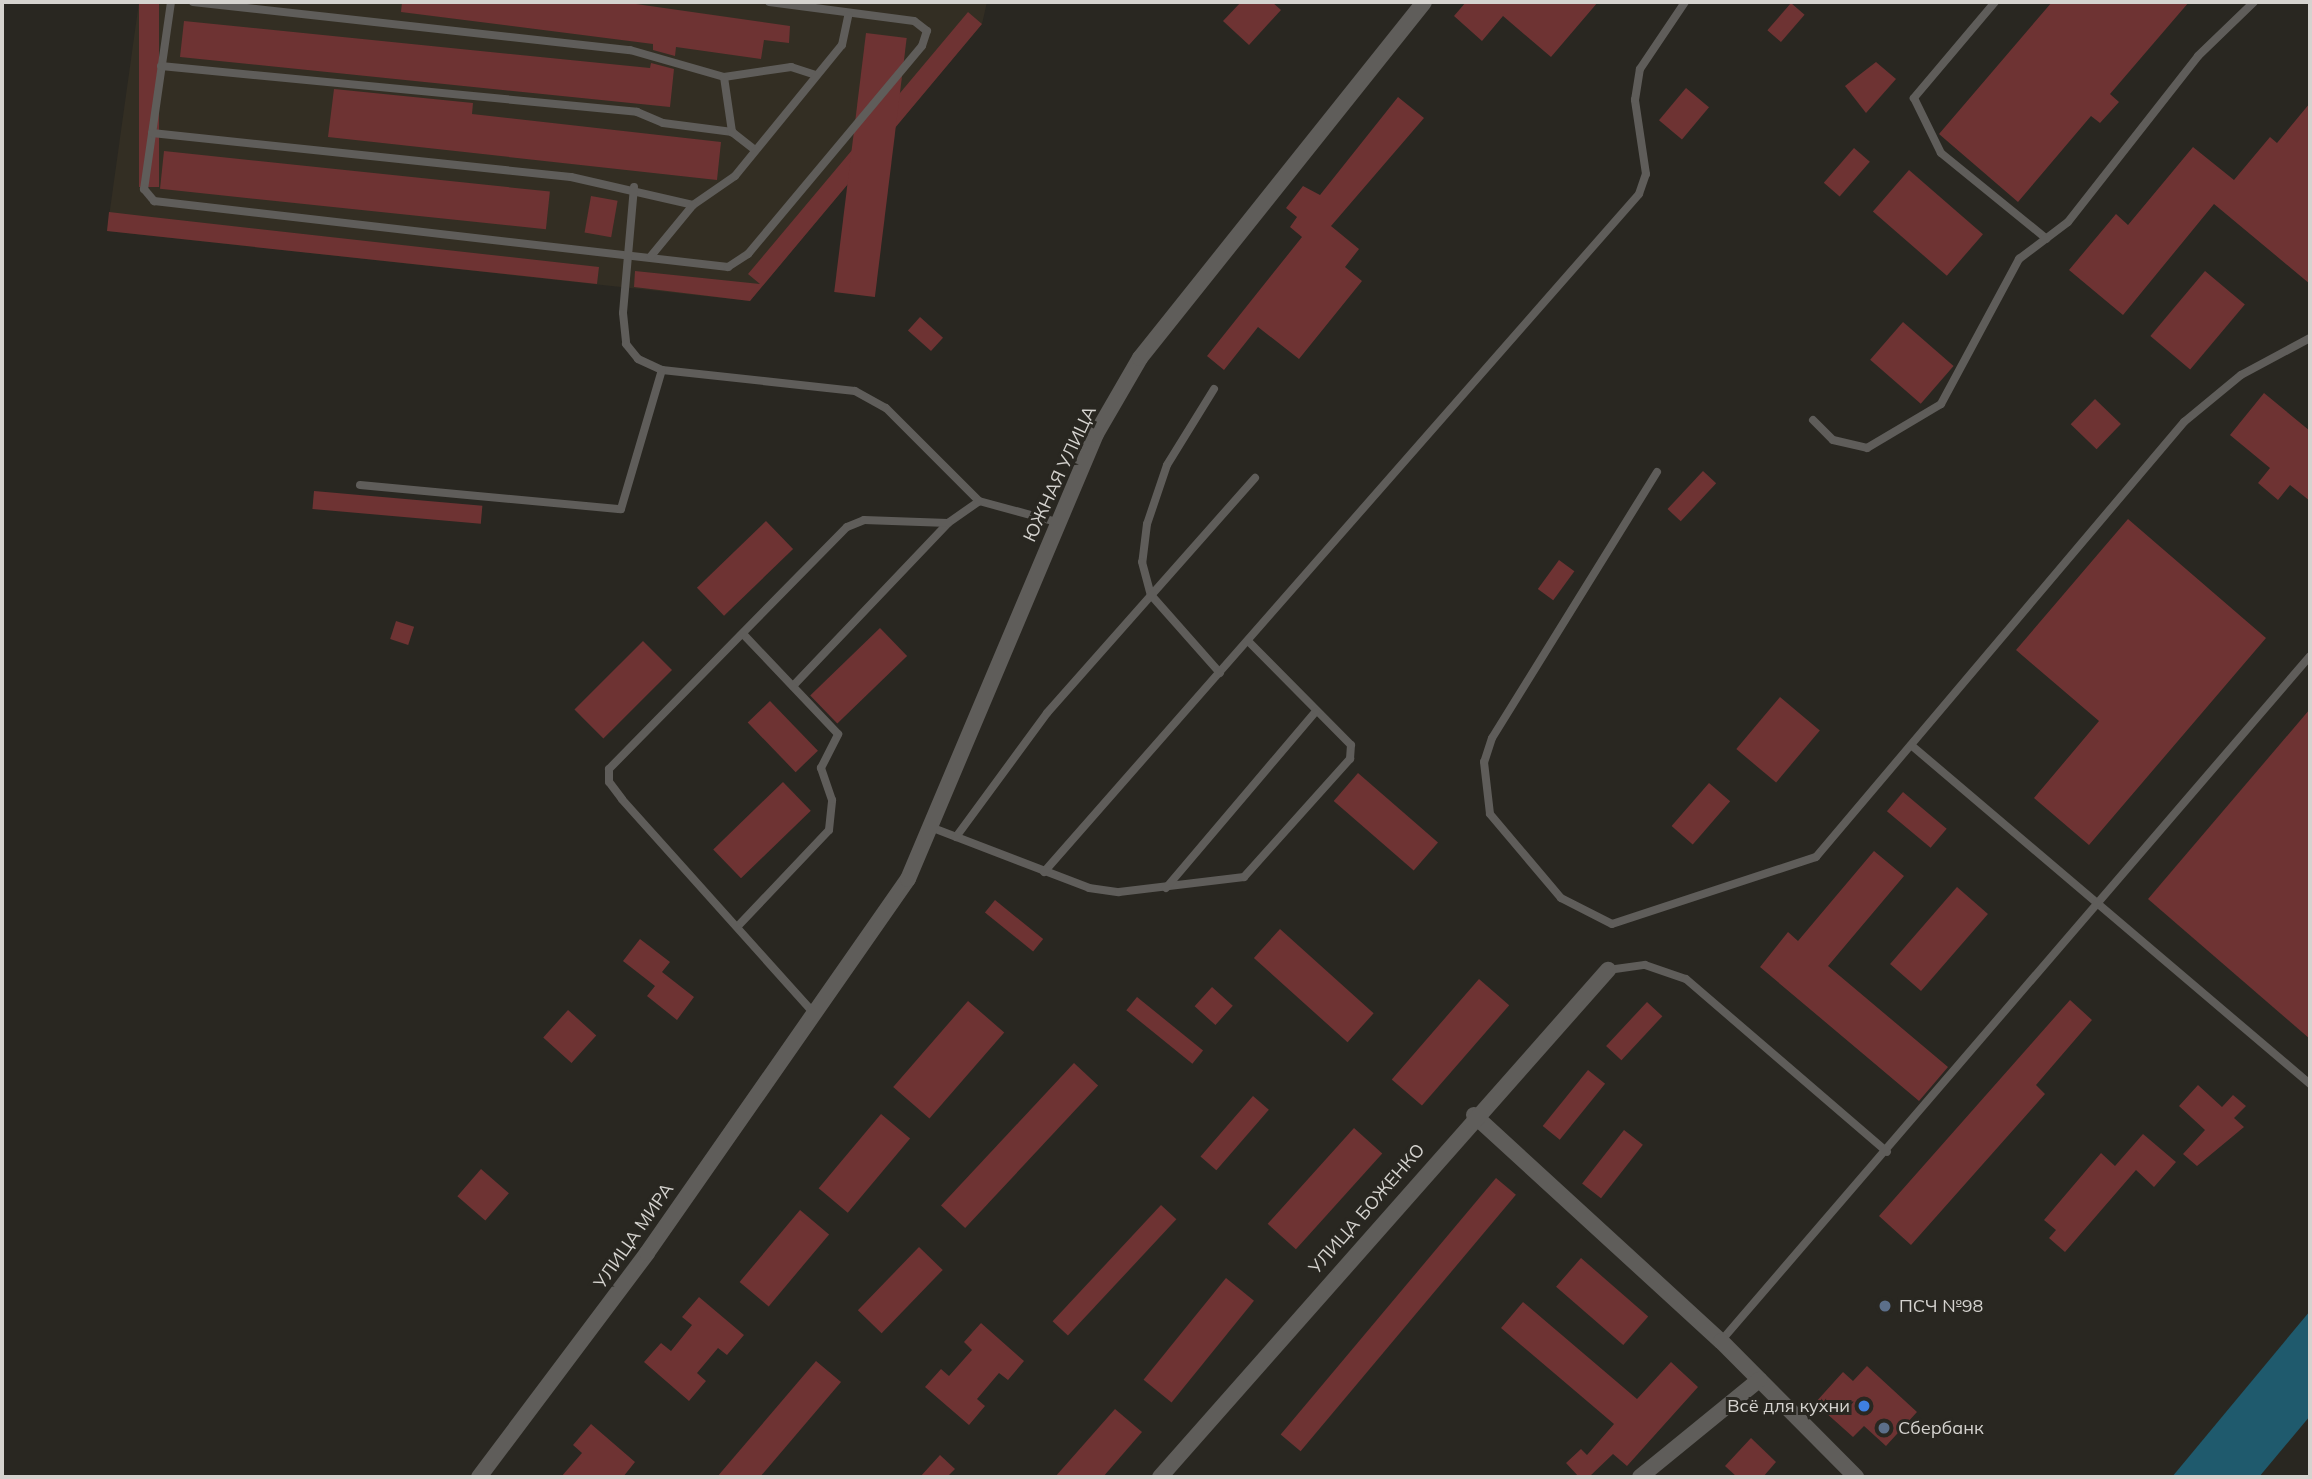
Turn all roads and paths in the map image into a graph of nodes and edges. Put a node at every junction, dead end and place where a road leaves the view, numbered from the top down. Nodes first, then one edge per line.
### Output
1 (171, 2) edge
2 (193, 2) edge
3 (769, 2) edge
4 (1424, 2) edge
5 (1685, 2) edge
6 (1995, 2) edge
7 (2255, 2) edge
8 (848, 16) junction
9 (161, 66) junction
10 (816, 75) junction
11 (724, 77) junction
12 (732, 132) junction
13 (152, 133) junction
14 (755, 149) junction
15 (634, 187) junction
16 (693, 205) junction
17 (2047, 239) junction
18 (628, 253) junction
19 (651, 256) junction
20 (2310, 338) edge
21 (662, 370) junction
22 (1214, 389) dead end
23 (1813, 421) dead end
24 (1657, 472) dead end
25 (1255, 478) dead end
26 (360, 485) dead end
27 (979, 501) junction
28 (1057, 522) junction
29 (948, 523) junction
30 (1151, 595) junction
31 (744, 635) junction
32 (1248, 641) junction
33 (2310, 656) edge
34 (1220, 673) junction
35 (793, 686) junction
36 (1315, 712) junction
37 (1912, 745) junction
38 (933, 828) junction
39 (956, 837) junction
40 (1044, 872) junction
41 (1166, 888) junction
42 (2099, 900) junction
43 (738, 926) junction
44 (1608, 970) joint
45 (811, 1010) junction
46 (2310, 1084) edge
47 (1474, 1115) junction
48 (1887, 1152) junction
49 (1721, 1341) junction
50 (1759, 1380) junction
51 (479, 1477) edge
52 (1160, 1477) edge
53 (1640, 1477) edge
54 (1856, 1477) edge

1 - 9 lane
2 - 11 lane
3 - 8 lane
4 - 28 street, ЮЖНАЯ УЛИЦА
5 - 32 lane
6 - 17 lane
7 - 17 lane
8 - 10 lane
8 - 19 lane
9 - 12 lane
9 - 13 lane
10 - 11 lane
10 - 14 lane
11 - 12 lane
12 - 14 lane
13 - 15 lane
13 - 18 lane
14 - 16 lane
15 - 16 lane
15 - 18 lane
16 - 19 lane
17 - 23 lane
18 - 19 lane
18 - 21 lane
20 - 37 lane
21 - 26 lane
21 - 27 lane
22 - 30 lane
24 - 37 lane
25 - 30 lane
27 - 28 lane
27 - 29 lane
28 - 38 street, ЮЖНАЯ УЛИЦА
29 - 31 lane
29 - 35 lane
30 - 34 lane
30 - 39 lane
31 - 35 lane
31 - 43 lane
32 - 34 lane
32 - 36 lane
33 - 42 lane
34 - 40 lane
35 - 43 lane
36 - 41 lane
36 - 41 lane
37 - 42 lane
38 - 39 lane
38 - 45 street, ЮЖНАЯ УЛИЦА
39 - 40 lane
40 - 41 lane
42 - 46 lane
42 - 48 lane
43 - 45 lane
44 - 47 street, УЛИЦА БОЖЕНКО
44 - 48 lane
45 - 51 street, УЛИЦА МИРА
47 - 49 street
47 - 52 street, УЛИЦА БОЖЕНКО
48 - 49 lane
49 - 50 street
50 - 53 street
50 - 54 street

